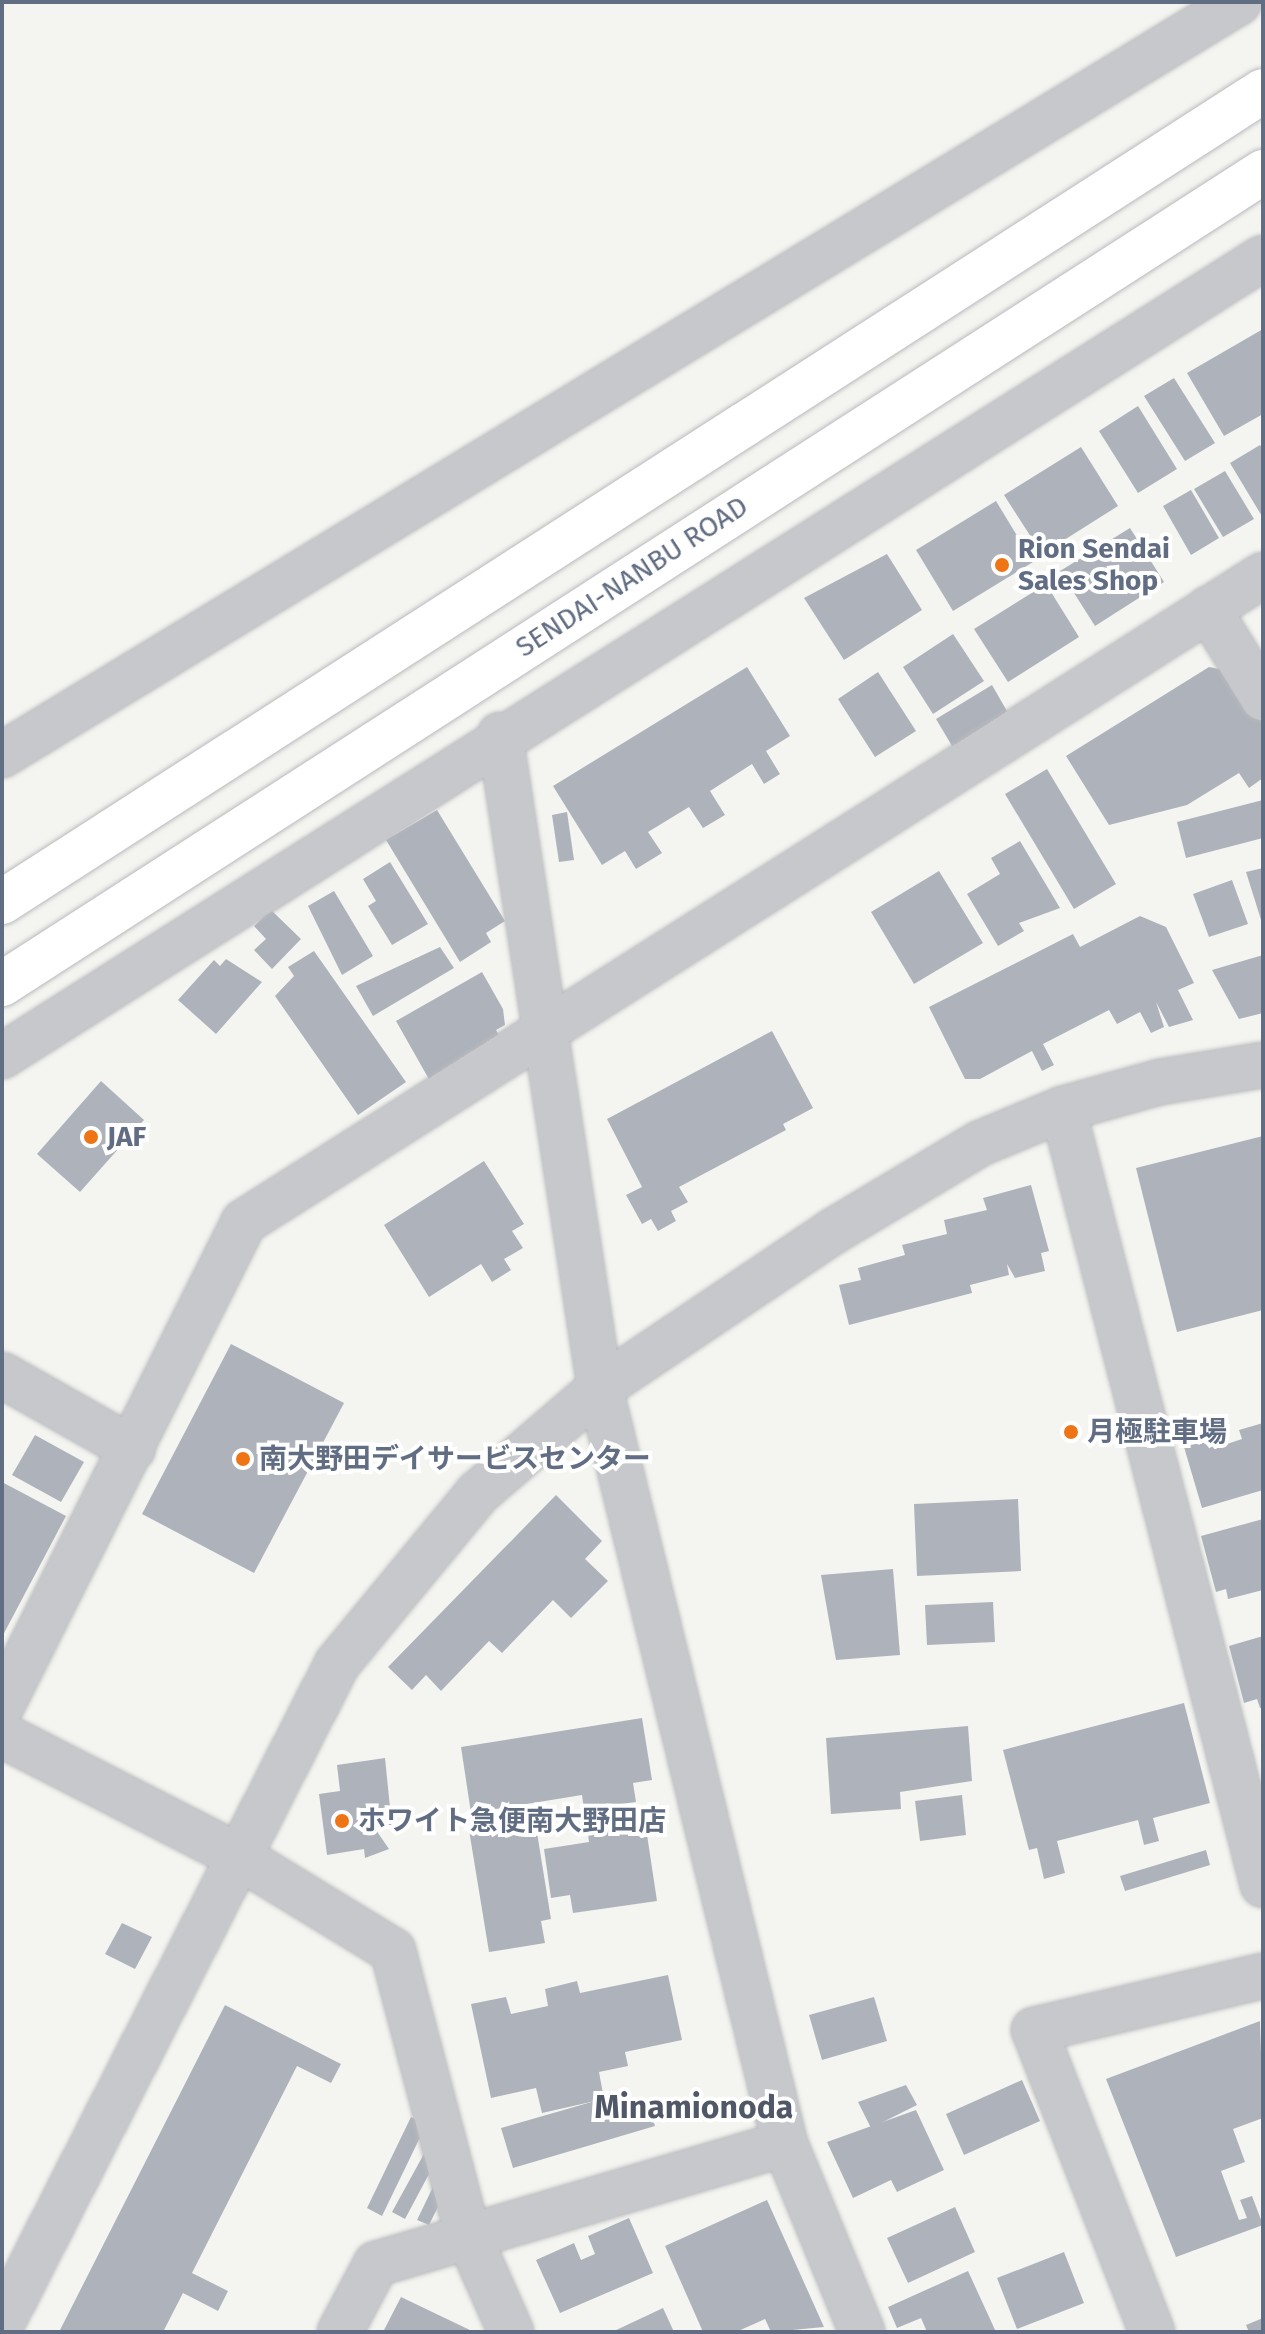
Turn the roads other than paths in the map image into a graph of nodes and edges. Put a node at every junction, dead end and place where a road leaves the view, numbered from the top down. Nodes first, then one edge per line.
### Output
1 (1239, 2) edge
2 (1263, 91) edge
3 (1263, 172) edge
4 (1263, 258) edge
5 (1263, 575) edge
6 (1208, 609) junction
7 (1263, 698) edge
8 (500, 735) junction
9 (2, 755) edge
10 (2, 902) edge
11 (2, 984) edge
12 (546, 1031) junction
13 (2, 1056) edge
14 (1263, 1065) edge
15 (1063, 1109) junction
16 (2, 1375) edge
17 (600, 1388) junction
18 (133, 1449) junction
19 (2, 1705) edge
20 (2, 1735) edge
21 (1248, 1757) edge
22 (236, 1855) junction
23 (1263, 1885) edge
24 (1263, 1976) edge
25 (785, 2144) junction
26 (468, 2235) junction
27 (2, 2323) edge
28 (340, 2332) edge
29 (511, 2332) edge
30 (862, 2332) edge
31 (1152, 2332) edge

1 - 9 street
2 - 10 highway
3 - 11 highway, SENDAI-NANBU ROAD
4 - 8 street
5 - 6 street
6 - 7 street
6 - 12 street
8 - 12 street
8 - 13 street
12 - 17 street
12 - 18 street
14 - 15 street
15 - 17 street
15 - 21 street
16 - 18 street
17 - 22 street
17 - 25 street
18 - 19 street
20 - 22 street
21 - 23 street
22 - 26 street
22 - 27 street
24 - 31 street
25 - 26 street
25 - 30 street
26 - 28 street
26 - 29 street

